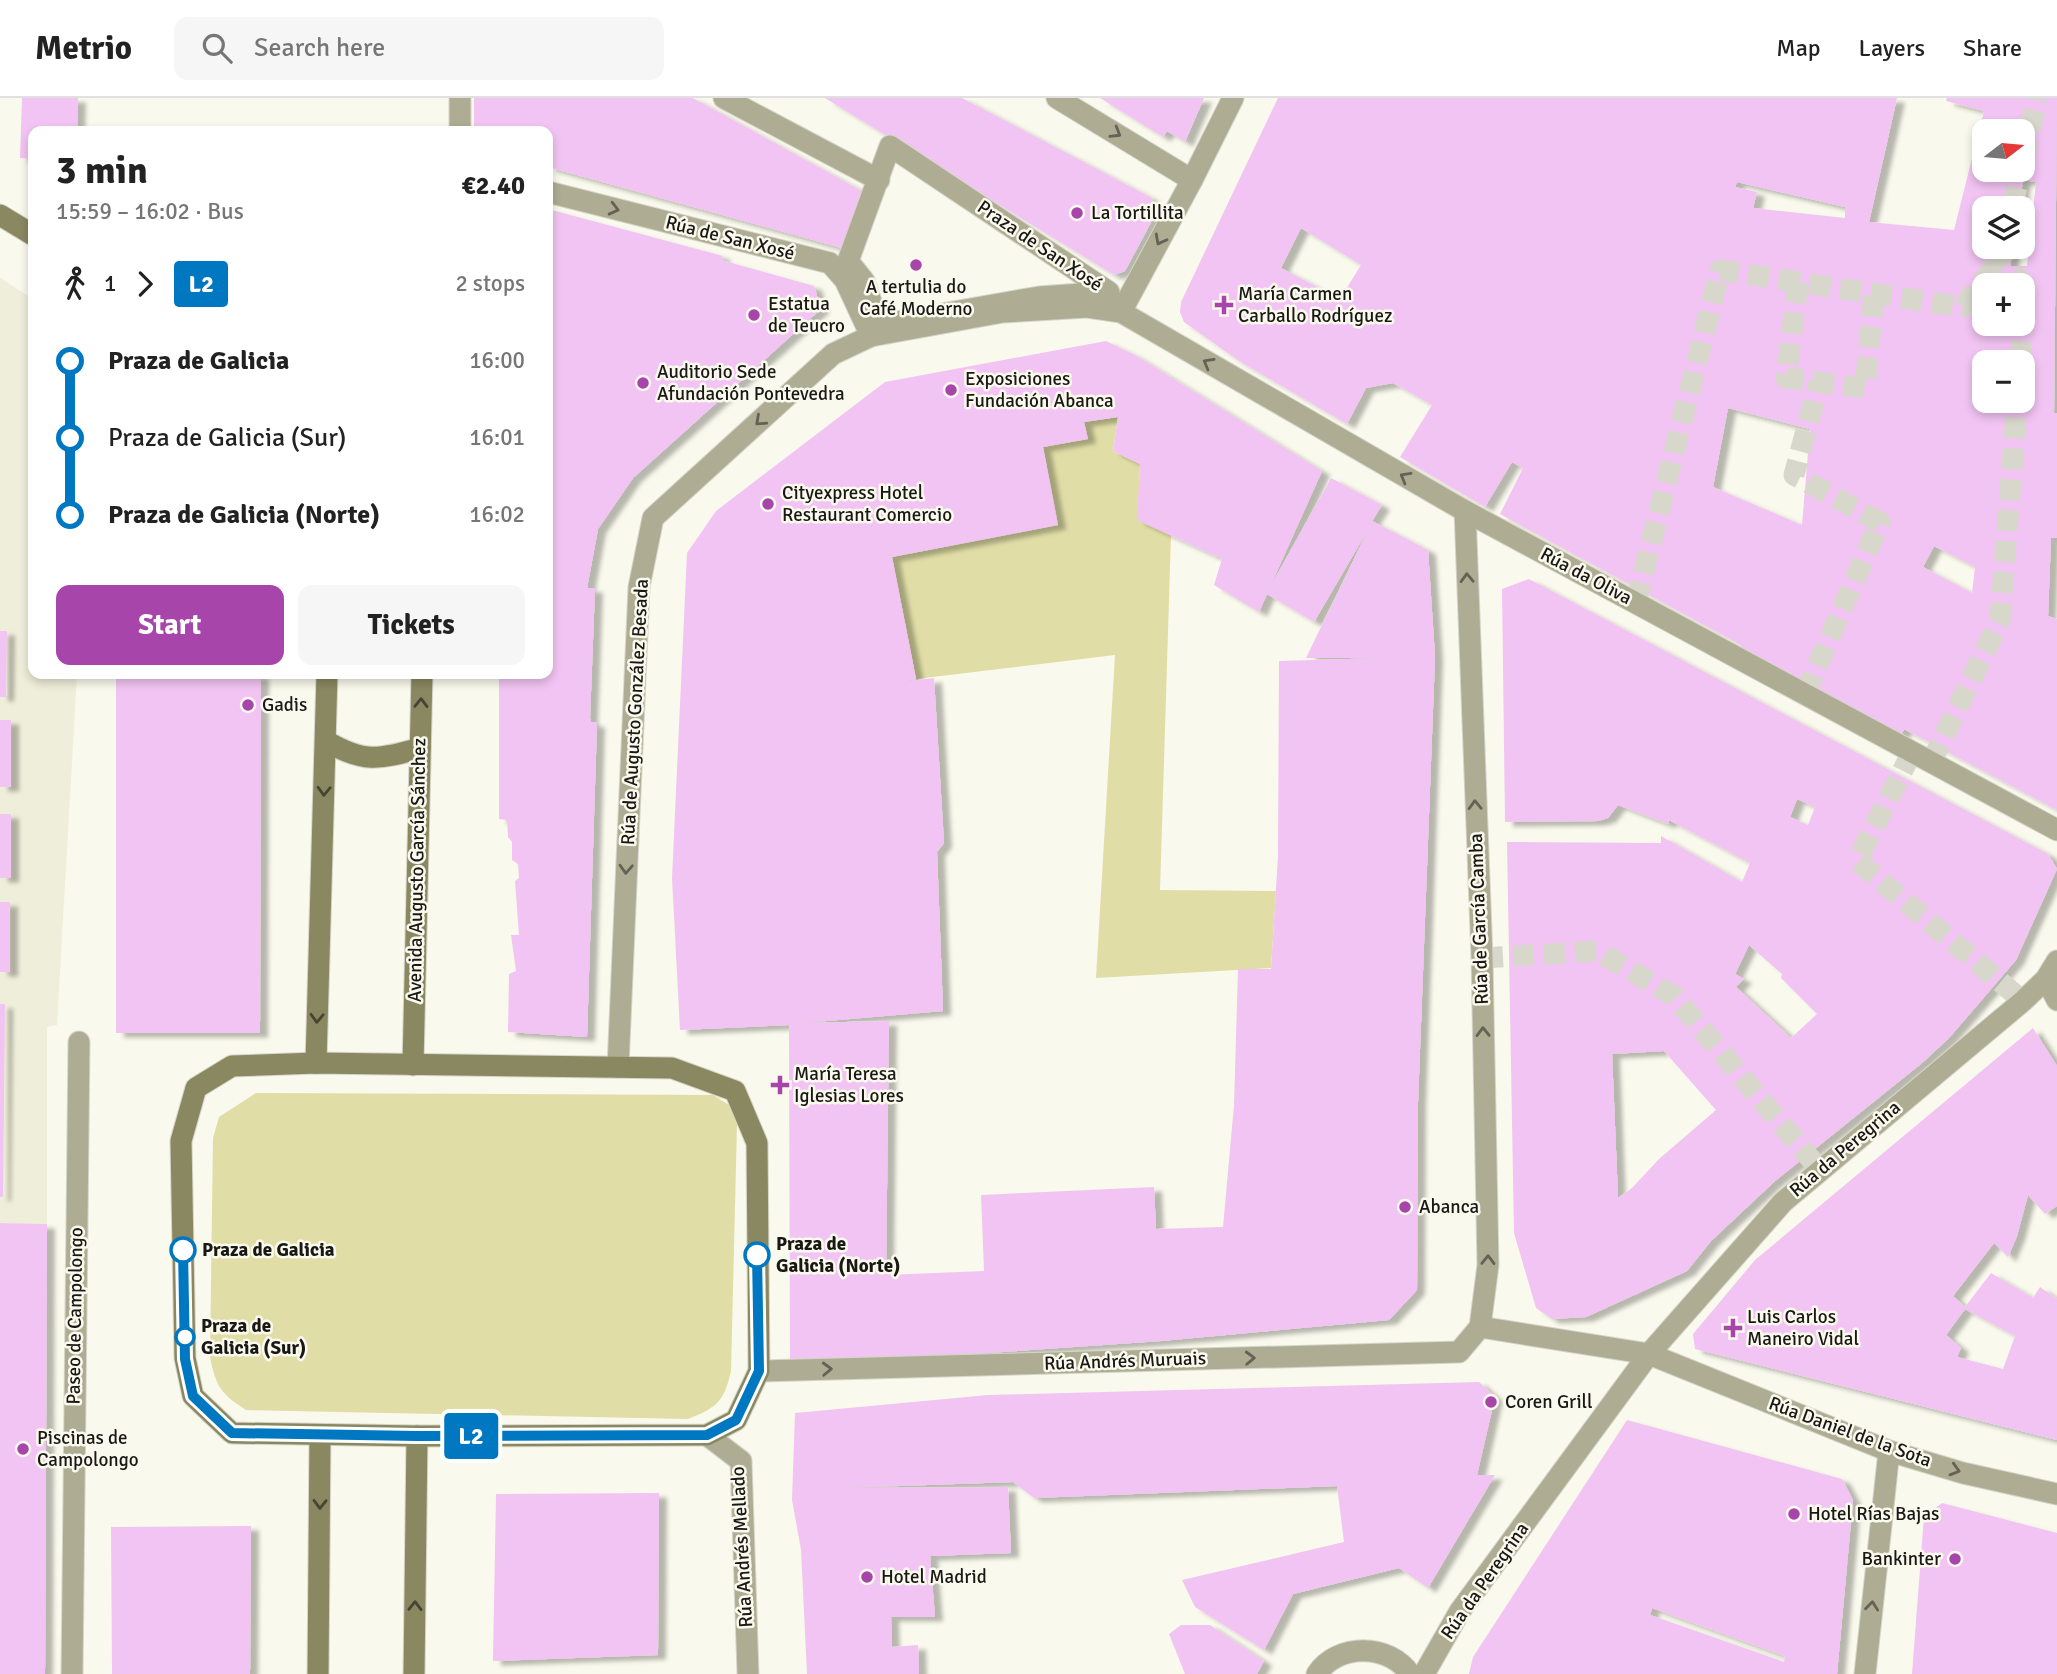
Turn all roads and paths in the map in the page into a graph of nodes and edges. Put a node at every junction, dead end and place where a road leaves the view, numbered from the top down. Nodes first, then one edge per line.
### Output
1 (460, 98) edge
2 (724, 98) edge
3 (1057, 98) edge
4 (1233, 98) edge
5 (460, 126) edge
6 (879, 180) junction
7 (1192, 180) junction
8 (553, 193) edge
9 (0, 215) edge
10 (28, 232) edge
11 (1121, 312) junction
12 (871, 336) junction
13 (1465, 510) junction
14 (327, 679) edge
15 (422, 679) edge
16 (326, 741) junction
17 (420, 748) junction
18 (2057, 830) edge
19 (2051, 970) edge
20 (2057, 1000) edge
21 (79, 1042) dead end
22 (316, 1063) junction
23 (413, 1065) junction
24 (618, 1067) junction
25 (1480, 1327) junction
26 (1649, 1354) junction
27 (759, 1371) junction
28 (320, 1435) junction
29 (707, 1435) junction
30 (417, 1436) junction
31 (1889, 1451) junction
32 (2057, 1494) edge
33 (72, 1674) edge
34 (318, 1674) edge
35 (414, 1674) edge
36 (748, 1674) edge
37 (1317, 1674) edge
38 (1410, 1674) edge
39 (1424, 1674) edge
40 (1865, 1674) edge

1 - 5 street
2 - 6 street
3 -> 7 street
4 - 7 street
6 - 6 street, Praza de San Xosé
7 -> 11 street
8 -> 12 street, Rúa de San Xosé
9 - 10 main road
11 - 12 street, Praza de San Xosé
13 -> 11 street, Rúa da Oliva
12 -> 24 street, Rúa de Augusto González Besada
13 - 18 street, Rúa da Oliva
25 -> 13 street, Rúa de García Camba
14 - 16 main road
17 -> 15 main road, Avenida Augusto García Sánchez
16 - 17 main road
16 -> 22 main road
17 - 23 main road, Avenida Augusto García Sánchez
19 - 20 street
19 - 26 street, Rúa da Peregrina
21 - 33 street, Paseo de Campolongo
22 - 23 main road
22 - 28 main road
23 - 24 main road
24 - 27 main road
25 - 26 street
27 -> 25 street, Rúa Andrés Muruais
26 - 31 street, Rúa Daniel de la Sota
26 - 39 street, Rúa da Peregrina
27 - 29 main road
28 - 30 main road
28 -> 34 main road
29 - 30 main road
29 - 36 street, Rúa Andrés Mellado
35 -> 30 main road
31 -> 32 street, Rúa Daniel de la Sota
40 -> 31 street
37 - 38 street

